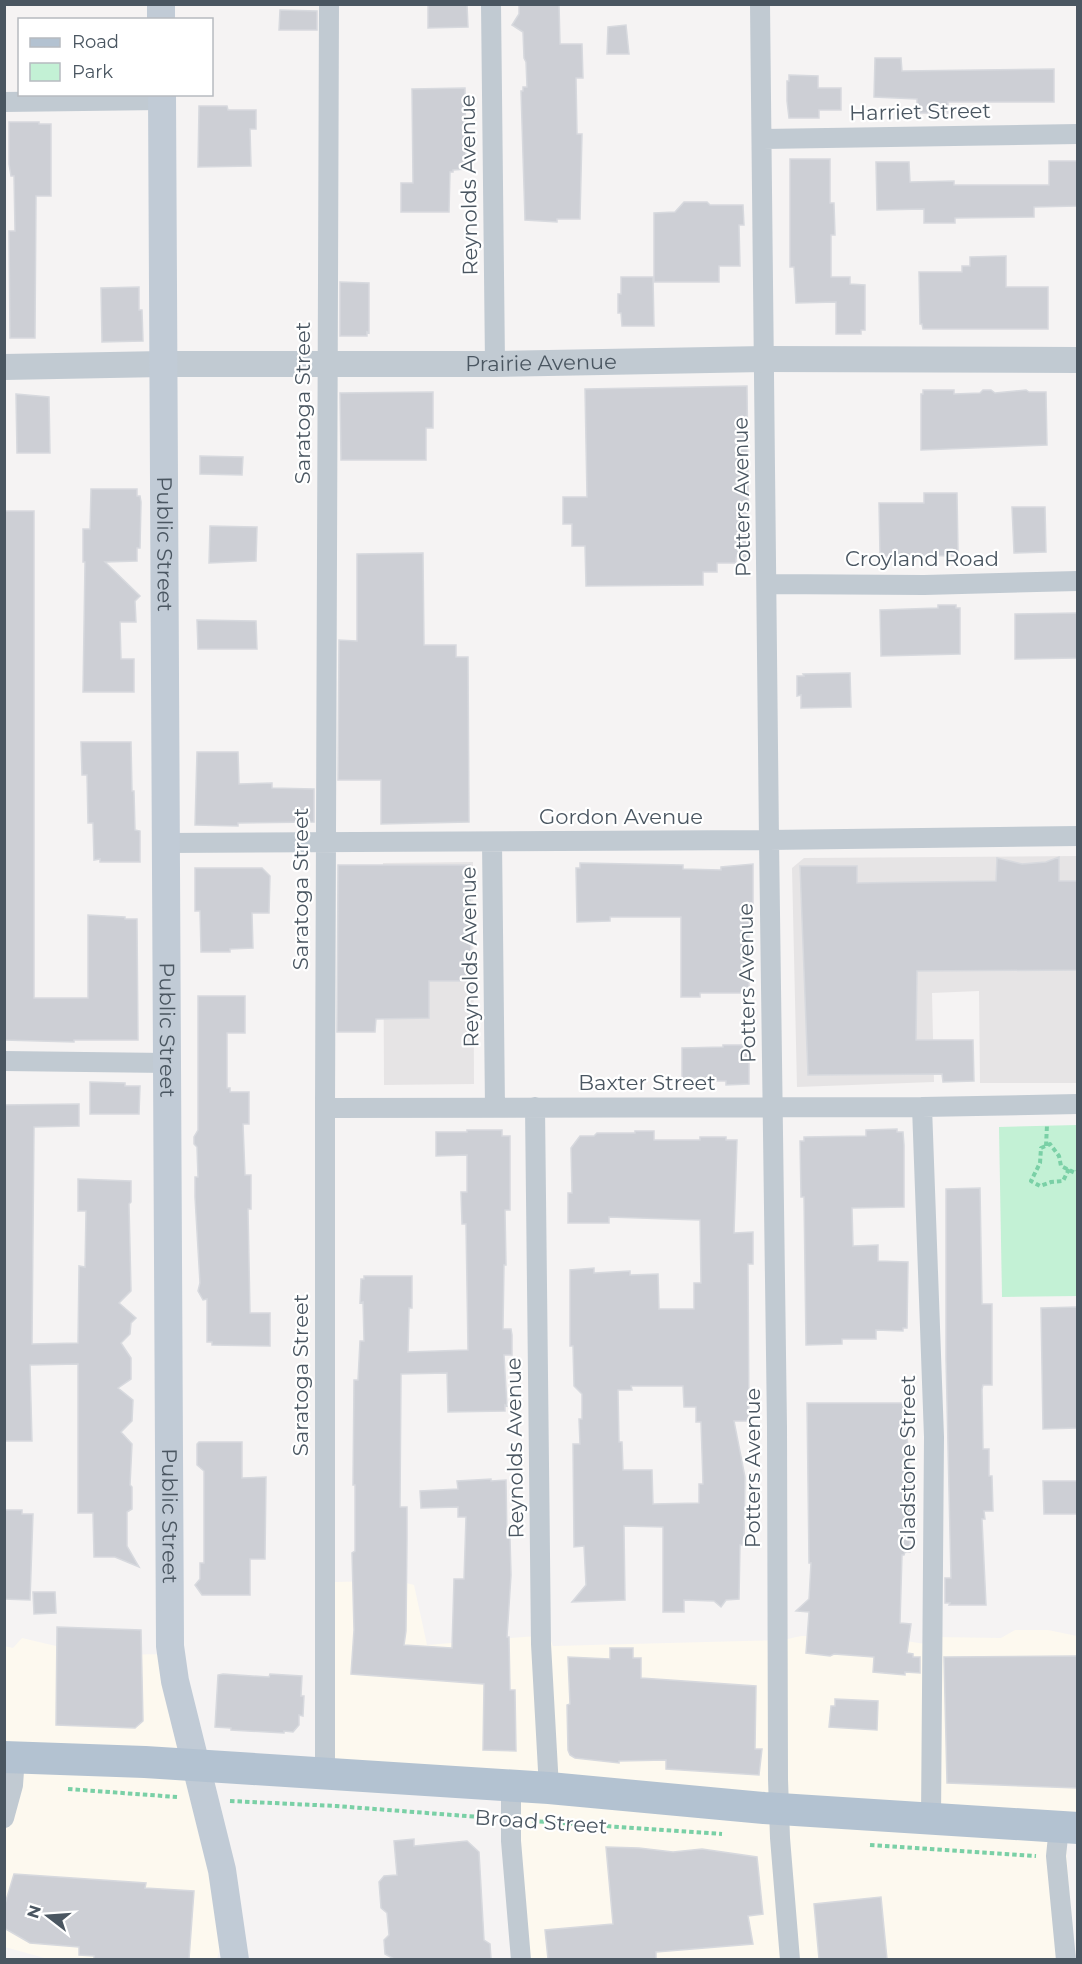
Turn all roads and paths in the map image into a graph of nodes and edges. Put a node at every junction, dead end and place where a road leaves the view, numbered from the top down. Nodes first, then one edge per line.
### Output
1 (329, 4) edge
2 (491, 4) edge
3 (760, 4) edge
4 (162, 97) edge
5 (4, 102) edge
6 (1077, 134) edge
7 (763, 139) junction
8 (764, 359) junction
9 (1077, 360) edge
10 (163, 364) junction
11 (327, 364) junction
12 (495, 364) junction
13 (4, 368) edge
14 (1077, 582) edge
15 (767, 584) junction
16 (1077, 836) edge
17 (769, 840) junction
18 (326, 842) junction
19 (492, 842) junction
20 (165, 843) junction
21 (4, 1061) edge
22 (166, 1064) junction
23 (1077, 1104) edge
24 (495, 1107) junction
25 (536, 1107) junction
26 (772, 1107) junction
27 (922, 1107) junction
28 (325, 1108) junction
29 (1047, 1122) dead end
30 (1046, 1146) junction
31 (1069, 1169) junction
32 (1077, 1171) edge
33 (10, 1757) edge
34 (196, 1765) junction
35 (325, 1774) junction
36 (511, 1786) junction
37 (58, 1788) dead end
38 (549, 1788) junction
39 (206, 1799) junction
40 (781, 1808) junction
41 (4, 1818) edge
42 (931, 1819) junction
43 (510, 1820) junction
44 (726, 1834) dead end
45 (1064, 1837) edge
46 (863, 1844) dead end
47 (231, 1956) edge
48 (520, 1959) edge
49 (790, 1959) edge
50 (1066, 1959) edge

1 - 11 street, Saratoga Street
2 - 12 street, Reynolds Avenue
3 - 7 street, Potters Avenue
4 - 5 street
4 - 10 main road, Public Street
6 - 7 street, Harriet Street
7 - 8 street, Potters Avenue
8 - 9 street, Prairie Avenue
8 - 12 street, Prairie Avenue
8 - 15 street, Potters Avenue
10 - 11 street, Prairie Avenue
10 - 13 street, Prairie Avenue
10 - 20 main road, Public Street
11 - 12 street, Prairie Avenue
11 - 18 street, Saratoga Street
14 - 15 street, Croyland Road
15 - 17 street, Potters Avenue
16 - 17 street, Gordon Avenue
17 - 19 street, Gordon Avenue
17 - 26 street, Potters Avenue
18 - 19 street, Gordon Avenue
18 - 20 street, Gordon Avenue
18 - 28 street, Saratoga Street
19 - 24 street, Reynolds Avenue
20 - 22 main road, Public Street
21 - 22 street
22 - 34 main road, Public Street
23 - 27 street, Baxter Street
24 - 25 street, Baxter Street
24 - 28 street, Baxter Street
25 - 26 street, Baxter Street
25 - 38 street, Reynolds Avenue
26 - 27 street, Baxter Street
26 - 40 street, Potters Avenue
27 - 42 street, Gladstone Street
28 - 35 street, Saratoga Street
29 - 30 path
30 - 31 path
30 - 31 path
31 - 32 path
33 - 34 main road, Broad Street
33 - 41 street
34 - 35 main road, Broad Street
34 - 39 main road, Public Street
35 - 36 main road, Broad Street
36 - 38 main road, Broad Street
36 - 43 street
37 - 39 path, Broad Street
38 - 40 main road, Broad Street
39 - 43 path, Broad Street
39 - 47 main road, Public Street
40 - 42 main road, Broad Street
40 - 49 street, Potters Avenue
42 - 45 main road, Broad Street
43 - 44 path, Broad Street
43 - 48 street
45 - 46 path
45 - 50 street

